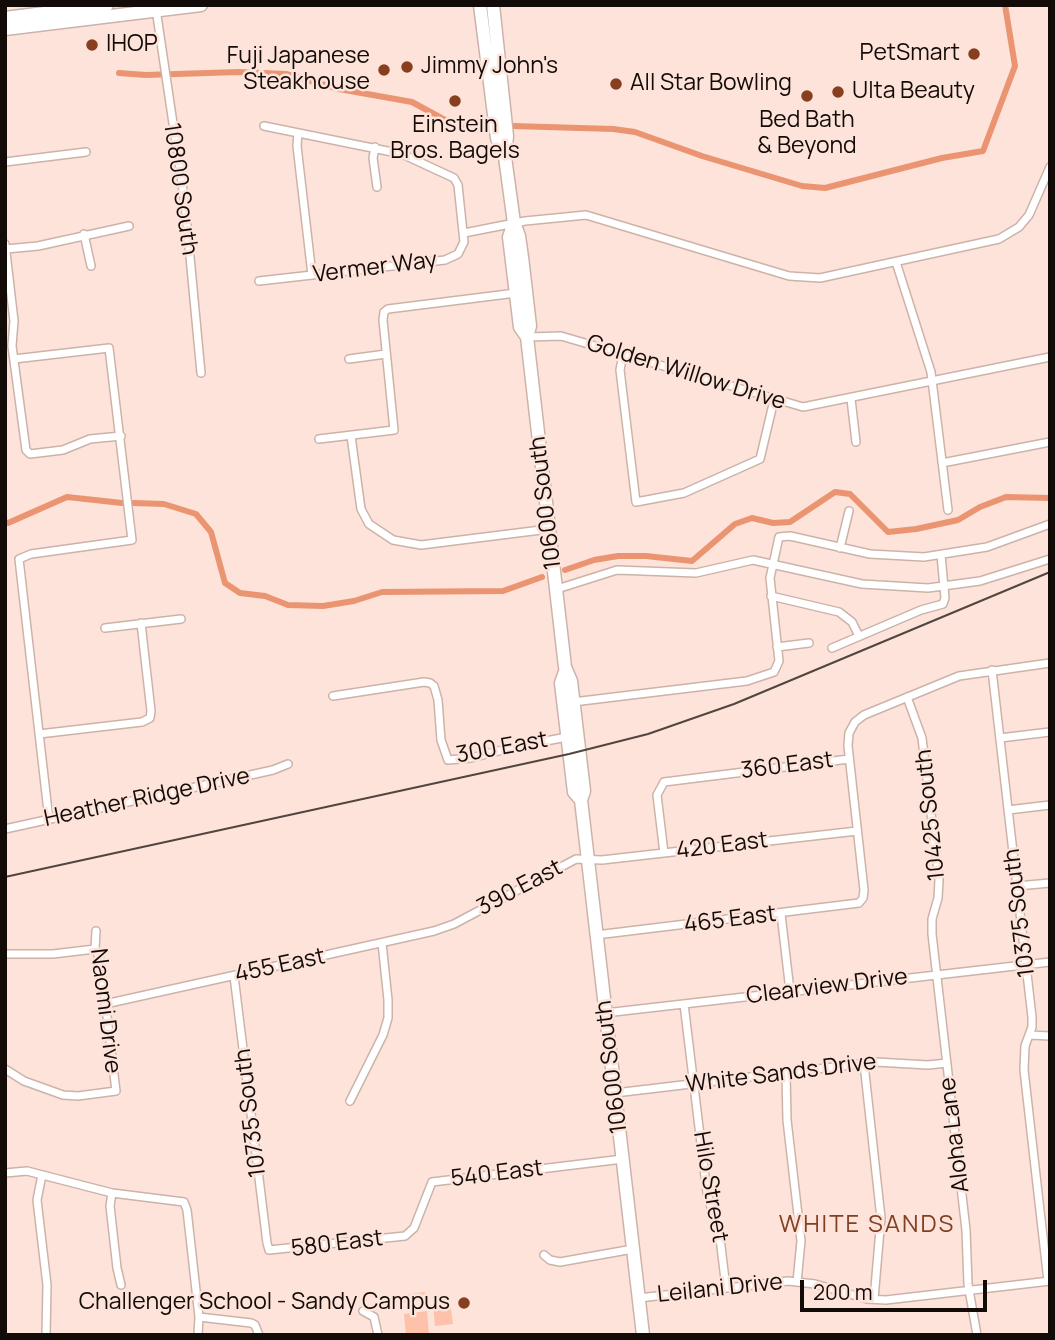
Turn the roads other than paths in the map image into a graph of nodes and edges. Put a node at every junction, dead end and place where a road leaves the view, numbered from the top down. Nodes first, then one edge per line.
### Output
1 (107, 5) edge
2 (201, 5) edge
3 (480, 5) edge
4 (493, 5) edge
5 (155, 7) edge
6 (5, 18) edge
7 (5, 29) edge
8 (490, 81) junction
9 (506, 124) junction
10 (264, 126) dead end
11 (298, 133) junction
12 (375, 147) junction
13 (86, 152) dead end
14 (505, 158) junction
15 (5, 162) edge
16 (1050, 167) edge
17 (377, 187) dead end
18 (514, 223) junction
19 (129, 226) dead end
20 (464, 233) junction
21 (84, 234) junction
22 (5, 244) edge
23 (6, 249) edge
24 (896, 262) junction
25 (91, 265) dead end
26 (312, 275) junction
27 (259, 281) dead end
28 (516, 293) junction
29 (527, 337) junction
30 (386, 354) junction
31 (623, 354) junction
32 (1050, 358) edge
33 (14, 359) junction
34 (349, 359) dead end
35 (201, 373) dead end
36 (932, 382) junction
37 (851, 399) junction
38 (774, 400) junction
39 (121, 436) junction
40 (351, 436) junction
41 (319, 439) dead end
42 (856, 442) dead end
43 (1050, 442) edge
44 (942, 463) junction
45 (948, 510) dead end
46 (849, 511) dead end
47 (1050, 524) edge
48 (549, 529) junction
49 (840, 548) junction
50 (941, 555) junction
51 (1050, 559) edge
52 (772, 563) junction
53 (944, 587) junction
54 (556, 589) junction
55 (771, 596) junction
56 (181, 618) dead end
57 (141, 623) junction
58 (104, 628) dead end
59 (859, 636) junction
60 (809, 643) dead end
61 (778, 647) junction
62 (832, 648) dead end
63 (1050, 663) edge
64 (566, 669) junction
65 (992, 670) junction
66 (333, 696) dead end
67 (907, 697) junction
68 (573, 702) junction
69 (1050, 732) edge
70 (39, 734) junction
71 (567, 737) junction
72 (1000, 738) junction
73 (849, 759) junction
74 (288, 764) dead end
75 (580, 800) junction
76 (1050, 805) edge
77 (1008, 810) junction
78 (49, 820) junction
79 (5, 829) edge
80 (857, 831) junction
81 (664, 853) junction
82 (587, 860) junction
83 (1050, 883) edge
84 (1017, 886) junction
85 (781, 914) junction
86 (454, 924) joint
87 (96, 931) dead end
88 (932, 934) joint
89 (596, 935) junction
90 (382, 943) junction
91 (95, 949) junction
92 (5, 954) edge
93 (1050, 962) edge
94 (1026, 964) junction
95 (936, 975) junction
96 (234, 976) junction
97 (790, 992) junction
98 (104, 1004) junction
99 (684, 1004) junction
100 (605, 1013) junction
101 (1029, 1035) junction
102 (1050, 1035) edge
103 (947, 1063) junction
104 (864, 1064) junction
105 (5, 1069) edge
106 (786, 1073) junction
107 (694, 1084) junction
108 (615, 1093) junction
109 (350, 1101) dead end
110 (622, 1159) junction
111 (5, 1173) edge
112 (42, 1175) junction
113 (112, 1193) junction
114 (405, 1236) joint
115 (633, 1249) junction
116 (269, 1251) joint
117 (544, 1255) dead end
118 (1049, 1281) edge
119 (797, 1282) junction
120 (121, 1285) dead end
121 (726, 1288) junction
122 (969, 1290) junction
123 (639, 1298) junction
124 (874, 1300) junction
125 (363, 1311) dead end
126 (199, 1317) junction
127 (46, 1335) edge
128 (198, 1335) edge
129 (258, 1335) edge
130 (378, 1335) edge
131 (643, 1335) edge
132 (977, 1335) edge

1 - 6 main road
2 - 5 main road
3 - 8 main road, 10600 South
4 - 9 main road, 10600 South
5 - 7 main road
5 - 35 street, 10800 South
8 - 9 main road
8 - 14 main road, 10600 South
9 - 14 main road, 10600 South
10 - 11 street
11 - 12 street
11 - 26 street
12 - 17 street
12 - 20 street
13 - 15 street
14 - 18 main road, 10600 South
16 - 24 street, Vermer Way
18 - 20 street, Vermer Way
18 - 24 street, Vermer Way
18 - 28 main road, 10600 South
18 - 29 main road, 10600 South
19 - 21 street
20 - 26 street, Vermer Way
21 - 23 street
21 - 25 street
22 - 23 street
23 - 33 street
24 - 36 street
26 - 27 street, Vermer Way
28 - 29 main road, 10600 South
28 - 30 street
29 - 31 street, Golden Willow Drive
29 - 48 main road, 10600 South
30 - 34 street
30 - 40 street
31 - 38 street, Golden Willow Drive
31 - 38 street
32 - 36 street, Golden Willow Drive
33 - 39 street
33 - 39 street
36 - 37 street, Golden Willow Drive
36 - 44 street
37 - 38 street, Golden Willow Drive
37 - 42 street
39 - 70 street
40 - 41 street
40 - 48 street
43 - 44 street
44 - 45 street
46 - 49 street
47 - 50 street
48 - 54 main road, 10600 South
49 - 50 street
49 - 52 street
50 - 53 street
51 - 53 street
52 - 53 street
52 - 54 street
52 - 55 street
53 - 59 street
54 - 64 main road, 10600 South
55 - 59 street
55 - 61 street
56 - 57 street
57 - 58 street
57 - 70 street
59 - 62 street
60 - 61 street
61 - 68 street
63 - 65 street, 360 East
64 - 68 main road, 10600 South
64 - 71 main road, 10600 South
65 - 67 street, 360 East
65 - 72 street, 10375 South
66 - 71 street, 300 East
67 - 73 street, 360 East
67 - 88 street, 10425 South
68 - 75 main road, 10600 South
69 - 72 street
70 - 78 street
71 - 75 main road, 10600 South
72 - 77 street, 10375 South
73 - 80 street
73 - 81 street, 360 East
74 - 78 street, Heather Ridge Drive
75 - 82 main road, 10600 South
76 - 77 street
77 - 84 street, 10375 South
78 - 79 street, Heather Ridge Drive
80 - 81 street, 420 East
80 - 85 street, 465 East
81 - 82 street, 420 East
82 - 86 street, 390 East
82 - 89 main road, 10600 South
83 - 84 street
84 - 94 street, 10375 South
85 - 89 street, 465 East
85 - 97 street
86 - 90 street, 455 East
87 - 91 street, Naomi Drive
88 - 95 street, Aloha Lane
89 - 100 main road, 10600 South
90 - 96 street, 455 East
90 - 109 street
91 - 92 street
91 - 98 street, Naomi Drive
93 - 94 street, Clearview Drive
94 - 95 street, Clearview Drive
94 - 101 street, 10375 South
95 - 97 street, Clearview Drive
95 - 103 street, Aloha Lane
96 - 98 street, 455 East
96 - 116 street, 10735 South
97 - 99 street, Clearview Drive
98 - 105 street, Naomi Drive
99 - 100 street, Clearview Drive
99 - 107 street, Hilo Street
100 - 108 main road, 10600 South
101 - 102 street
101 - 118 street, 10375 South
103 - 104 street, White Sands Drive
103 - 122 street, Aloha Lane
104 - 106 street, White Sands Drive
104 - 124 street
106 - 107 street, White Sands Drive
106 - 119 street
107 - 108 street, White Sands Drive
107 - 121 street, Hilo Street
108 - 110 main road, 10600 South
110 - 114 street, 540 East
110 - 115 main road, 10600 South
111 - 112 street
112 - 113 street
112 - 127 street
113 - 120 street
113 - 126 street
114 - 116 street, 580 East
115 - 117 street
115 - 123 main road, 10600 South
118 - 122 street, Leilani Drive
119 - 121 street, Leilani Drive
119 - 124 street, Leilani Drive
121 - 123 street, Leilani Drive
122 - 124 street, Leilani Drive
122 - 132 street, Aloha Lane
123 - 131 main road, 10600 South
125 - 130 street
126 - 128 street
126 - 129 street

